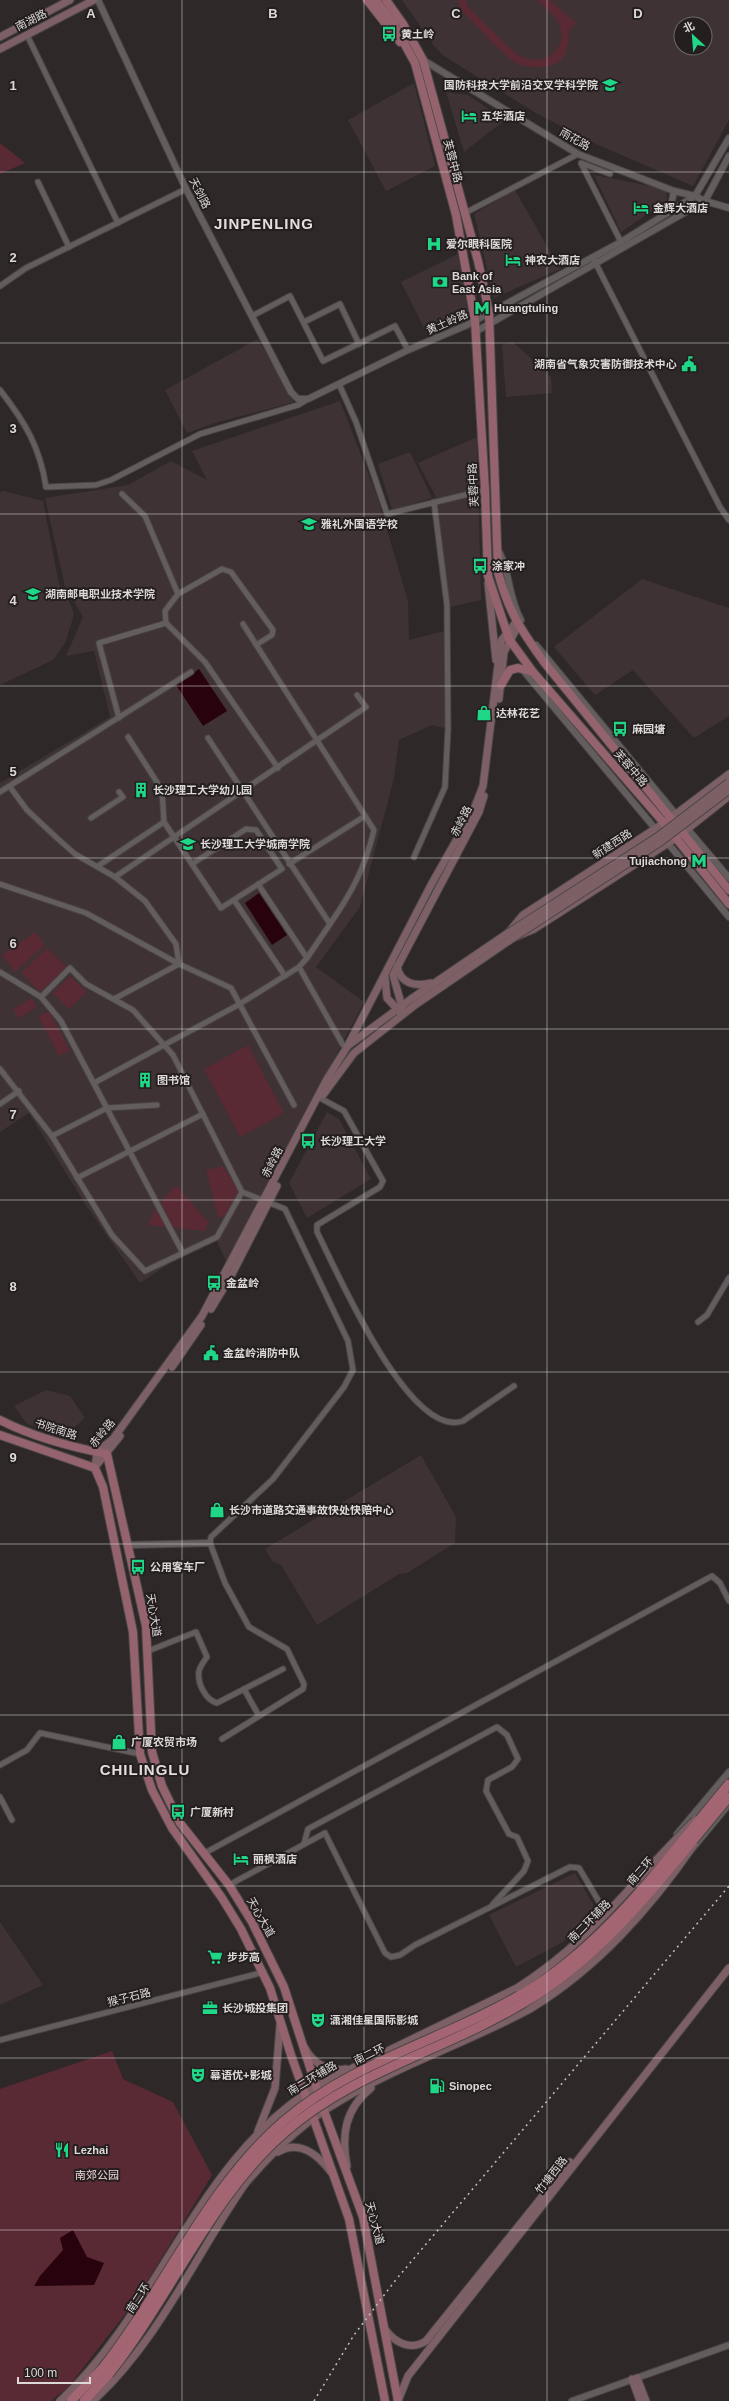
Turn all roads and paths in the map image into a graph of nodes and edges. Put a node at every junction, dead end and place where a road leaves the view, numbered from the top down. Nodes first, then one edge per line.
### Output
1 (94, 0) edge
2 (98, 0) edge
3 (366, 0) edge
4 (376, 0) edge
5 (386, 0) edge
6 (67, 2) edge
7 (68, 14) junction
8 (27, 35) junction
9 (0, 37) edge
10 (407, 48) junction
11 (0, 49) edge
12 (423, 60) junction
13 (729, 138) edge
14 (578, 154) junction
15 (729, 156) edge
16 (610, 174) dead end
17 (38, 182) dead end
18 (186, 189) junction
19 (674, 191) junction
20 (696, 196) junction
21 (706, 201) junction
22 (729, 208) edge
23 (670, 211) junction
24 (465, 213) junction
25 (118, 223) junction
26 (621, 242) junction
27 (69, 247) junction
28 (595, 261) junction
29 (0, 286) edge
30 (489, 312) junction
31 (252, 316) junction
32 (475, 321) junction
33 (304, 322) junction
34 (489, 325) junction
35 (475, 332) junction
36 (359, 344) junction
37 (408, 350) junction
38 (339, 384) junction
39 (0, 390) edge
40 (308, 399) junction
41 (485, 490) junction
42 (122, 494) dead end
43 (434, 502) junction
44 (729, 520) edge
45 (497, 548) junction
46 (488, 576) junction
47 (178, 594) junction
48 (166, 623) junction
49 (243, 624) dead end
50 (517, 624) junction
51 (508, 635) junction
52 (256, 645) junction
53 (497, 668) junction
54 (522, 669) junction
55 (191, 672) dead end
56 (533, 672) junction
57 (500, 685) junction
58 (358, 695) dead end
59 (118, 718) junction
60 (128, 737) dead end
61 (208, 738) dead end
62 (317, 740) junction
63 (278, 768) junction
64 (729, 774) edge
65 (729, 782) edge
66 (10, 787) junction
67 (729, 790) edge
68 (0, 792) edge
69 (119, 792) dead end
70 (242, 792) junction
71 (729, 796) edge
72 (366, 816) junction
73 (91, 818) dead end
74 (671, 819) junction
75 (164, 822) junction
76 (656, 829) junction
77 (683, 833) junction
78 (174, 838) junction
79 (668, 843) junction
80 (414, 857) dead end
81 (192, 864) junction
82 (289, 864) junction
83 (98, 866) junction
84 (115, 877) junction
85 (729, 878) edge
86 (0, 884) edge
87 (258, 884) junction
88 (729, 890) edge
89 (234, 900) junction
90 (729, 904) edge
91 (729, 917) edge
92 (330, 924) junction
93 (510, 935) junction
94 (307, 958) junction
95 (178, 964) junction
96 (397, 966) junction
97 (298, 967) junction
98 (0, 972) edge
99 (285, 976) junction
100 (385, 977) junction
101 (437, 981) junction
102 (41, 997) junction
103 (114, 999) junction
104 (238, 1005) junction
105 (396, 1010) junction
106 (404, 1010) junction
107 (164, 1045) junction
108 (345, 1046) junction
109 (0, 1069) edge
110 (94, 1083) junction
111 (19, 1091) junction
112 (320, 1098) junction
113 (0, 1104) edge
114 (157, 1105) dead end
115 (294, 1105) dead end
116 (107, 1108) junction
117 (203, 1114) junction
118 (52, 1136) junction
119 (130, 1152) junction
120 (77, 1178) junction
121 (242, 1192) junction
122 (266, 1202) junction
123 (183, 1253) junction
124 (729, 1278) edge
125 (698, 1322) dead end
126 (514, 1386) dead end
127 (0, 1420) edge
128 (0, 1435) edge
129 (97, 1452) junction
130 (107, 1454) junction
131 (95, 1468) junction
132 (210, 1543) junction
133 (129, 1545) junction
134 (729, 1601) edge
135 (148, 1651) junction
136 (284, 1669) dead end
137 (244, 1689) junction
138 (259, 1716) junction
139 (222, 1739) dead end
140 (140, 1754) junction
141 (0, 1765) edge
142 (729, 1772) edge
143 (729, 1784) edge
144 (0, 1797) edge
145 (729, 1797) edge
146 (722, 1804) edge
147 (12, 1820) dead end
148 (304, 1844) junction
149 (203, 1854) junction
150 (229, 1885) junction
151 (491, 1906) junction
152 (608, 1918) junction
153 (729, 1961) edge
154 (729, 1968) edge
155 (264, 1972) junction
156 (500, 1998) junction
157 (280, 2017) junction
158 (513, 2018) junction
159 (300, 2039) junction
160 (0, 2040) edge
161 (350, 2068) junction
162 (382, 2079) junction
163 (316, 2087) junction
164 (305, 2093) junction
165 (324, 2111) junction
166 (314, 2119) junction
167 (256, 2136) junction
168 (269, 2157) junction
169 (349, 2176) junction
170 (336, 2181) junction
171 (384, 2328) junction
172 (729, 2345) edge
173 (106, 2371) junction
174 (635, 2379) junction
175 (104, 2391) junction
176 (60, 2401) edge
177 (71, 2401) edge
178 (84, 2401) edge
179 (87, 2401) edge
180 (93, 2401) edge
181 (385, 2401) edge
182 (398, 2401) edge
183 (572, 2401) edge
184 (640, 2401) edge
185 (646, 2401) edge

1 - 7 main road, 南湖路
2 - 18 street, 天剑路
3 - 10 main road
4 - 10 main road, 芙蓉中路
5 - 12 main road, 芙蓉中路
6 - 7 street
6 - 9 main road, 南湖路
7 - 8 main road, 南湖路
8 - 11 main road, 南湖路
8 - 25 street
10 - 32 main road, 芙蓉中路
12 - 14 street, 雨花路
12 - 24 main road, 芙蓉中路
13 - 20 street
14 - 19 street, 雨花路
14 - 24 street
15 - 21 street
16 - 26 street
17 - 27 street
18 - 25 street
18 - 31 street, 天剑路
19 - 20 street, 雨花路
19 - 23 street
20 - 21 street, 雨花路
20 - 23 street, 黄土岭路
21 - 22 street, 雨花路
21 - 28 street, 黄土岭路
23 - 26 street, 黄土岭路
24 - 30 main road, 芙蓉中路
25 - 27 street
26 - 28 street, 黄土岭路
27 - 29 street
28 - 30 street, 黄土岭路
28 - 34 street, 黄土岭路
28 - 44 street
30 - 32 street, 黄土岭路
30 - 34 main road, 芙蓉中路
31 - 33 street
31 - 40 street, 天剑路
32 - 35 main road, 芙蓉中路
32 - 37 street, 黄土岭路
33 - 36 street
33 - 36 street
34 - 35 street, 黄土岭路
34 - 45 main road, 芙蓉中路
35 - 41 main road, 芙蓉中路
36 - 37 street
37 - 38 street, 黄土岭路
38 - 40 street, 黄土岭路
38 - 43 street
39 - 40 street
41 - 43 street
41 - 46 main road, 芙蓉中路
42 - 47 street
43 - 80 street
45 - 50 main road, 芙蓉中路
45 - 74 street
46 - 51 main road, 芙蓉中路
46 - 53 main road, 赤岭路
47 - 48 street
47 - 52 street
48 - 59 street
48 - 63 street
49 - 52 street
50 - 51 main road, 赤岭路
50 - 74 main road, 芙蓉中路
51 - 53 main road, 赤岭路
51 - 56 main road, 芙蓉中路
51 - 57 main road, 赤岭路
52 - 62 street
53 - 100 main road, 赤岭路
54 - 56 main road
54 - 57 main road
54 - 76 street
55 - 59 street
56 - 74 main road, 芙蓉中路
57 - 96 main road, 赤岭路
58 - 62 street
59 - 66 street
60 - 75 street
61 - 70 street
62 - 63 street
62 - 72 street
63 - 70 street
64 - 74 main road, 新建西路
65 - 93 main road, 新建西路, bridge
66 - 68 street
66 - 83 street
67 - 93 main road, 新建西路, bridge
69 - 73 street
70 - 78 street
70 - 82 street
71 - 77 main road, 新建西路
72 - 82 street
72 - 92 street
74 - 76 main road, 新建西路
74 - 77 main road, 芙蓉中路
75 - 78 street
75 - 83 street
76 - 79 street
76 - 93 main road, 新建西路
77 - 79 main road, 新建西路
77 - 85 street
77 - 88 main road, 芙蓉中路
77 - 90 main road, 芙蓉中路
78 - 81 street
78 - 84 street
79 - 91 street
79 - 93 main road, 新建西路
81 - 87 street
81 - 89 street
82 - 92 street
83 - 84 street
84 - 95 street
86 - 95 street
87 - 89 street
87 - 94 street
89 - 99 street
92 - 94 street
93 - 101 main road, 新建西路
93 - 106 main road, 新建西路
94 - 97 street
95 - 103 street
95 - 104 street
96 - 101 main road
96 - 106 main road, 赤岭路
97 - 99 street
97 - 108 street
98 - 102 street
99 - 104 street
100 - 105 main road
100 - 108 main road, 赤岭路
101 - 106 main road, 新建西路
102 - 103 street
102 - 110 street
103 - 107 street
104 - 107 street
104 - 115 street
105 - 106 main road, 新建西路
105 - 108 main road, 新建西路
106 - 112 main road, 赤岭路
107 - 110 street
107 - 117 street
108 - 122 main road, 赤岭路
109 - 111 street
110 - 116 street
111 - 113 street
111 - 118 street
112 - 122 main road, 赤岭路
112 - 126 street
114 - 116 street
116 - 118 street
116 - 119 street
117 - 119 street
117 - 121 street
118 - 120 street
119 - 120 street
119 - 123 street
120 - 123 street
121 - 122 street
121 - 123 street
122 - 129 main road, 赤岭路
122 - 130 main road, 赤岭路
122 - 132 street
124 - 125 street
127 - 129 main road, 书院南路
128 - 131 main road
129 - 130 main road, 书院南路
129 - 131 main road, 赤岭路
130 - 131 main road, 赤岭路
130 - 133 main road, 天心大道
131 - 140 main road
132 - 133 street
132 - 138 street
133 - 135 main road, 天心大道
134 - 149 street
135 - 137 street
135 - 149 main road, 天心大道
136 - 137 street
137 - 138 street
138 - 139 street
140 - 141 street
140 - 155 main road
142 - 152 street, 南二环辅路
143 - 146 highway, 南二环, bridge
144 - 147 street
145 - 146 highway, 南二环, bridge
146 - 156 main road, bridge
146 - 158 street
146 - 158 main road, bridge
146 - 173 highway, 南二环, bridge
148 - 150 street
148 - 151 street
148 - 151 street
149 - 150 main road, 天心大道
150 - 159 main road, 天心大道
151 - 152 street
152 - 156 street, 南二环辅路
153 - 171 main road, 竹塘西路
154 - 182 main road, 竹塘西路
155 - 157 main road
155 - 160 street, 猴子石路
156 - 161 main road, 南二环辅路
157 - 164 main road
157 - 167 main road
158 - 162 main road
159 - 161 main road
159 - 163 main road, 天心大道
161 - 163 main road, 南二环辅路
162 - 165 main road
162 - 169 main road
163 - 164 main road, 南二环辅路
163 - 165 main road, 天心大道
164 - 166 main road
164 - 167 main road, 南二环辅路
165 - 166 main road
165 - 169 main road, 天心大道
166 - 168 main road
166 - 170 main road
167 - 176 main road, 南二环辅路
168 - 170 main road
168 - 175 main road
169 - 171 main road, 天心大道
170 - 181 main road
171 - 182 main road, 天心大道
172 - 174 street
173 - 177 highway, 南二环
173 - 178 highway, 南二环
174 - 183 street
174 - 184 main road
174 - 185 main road
175 - 179 highway
175 - 180 main road

